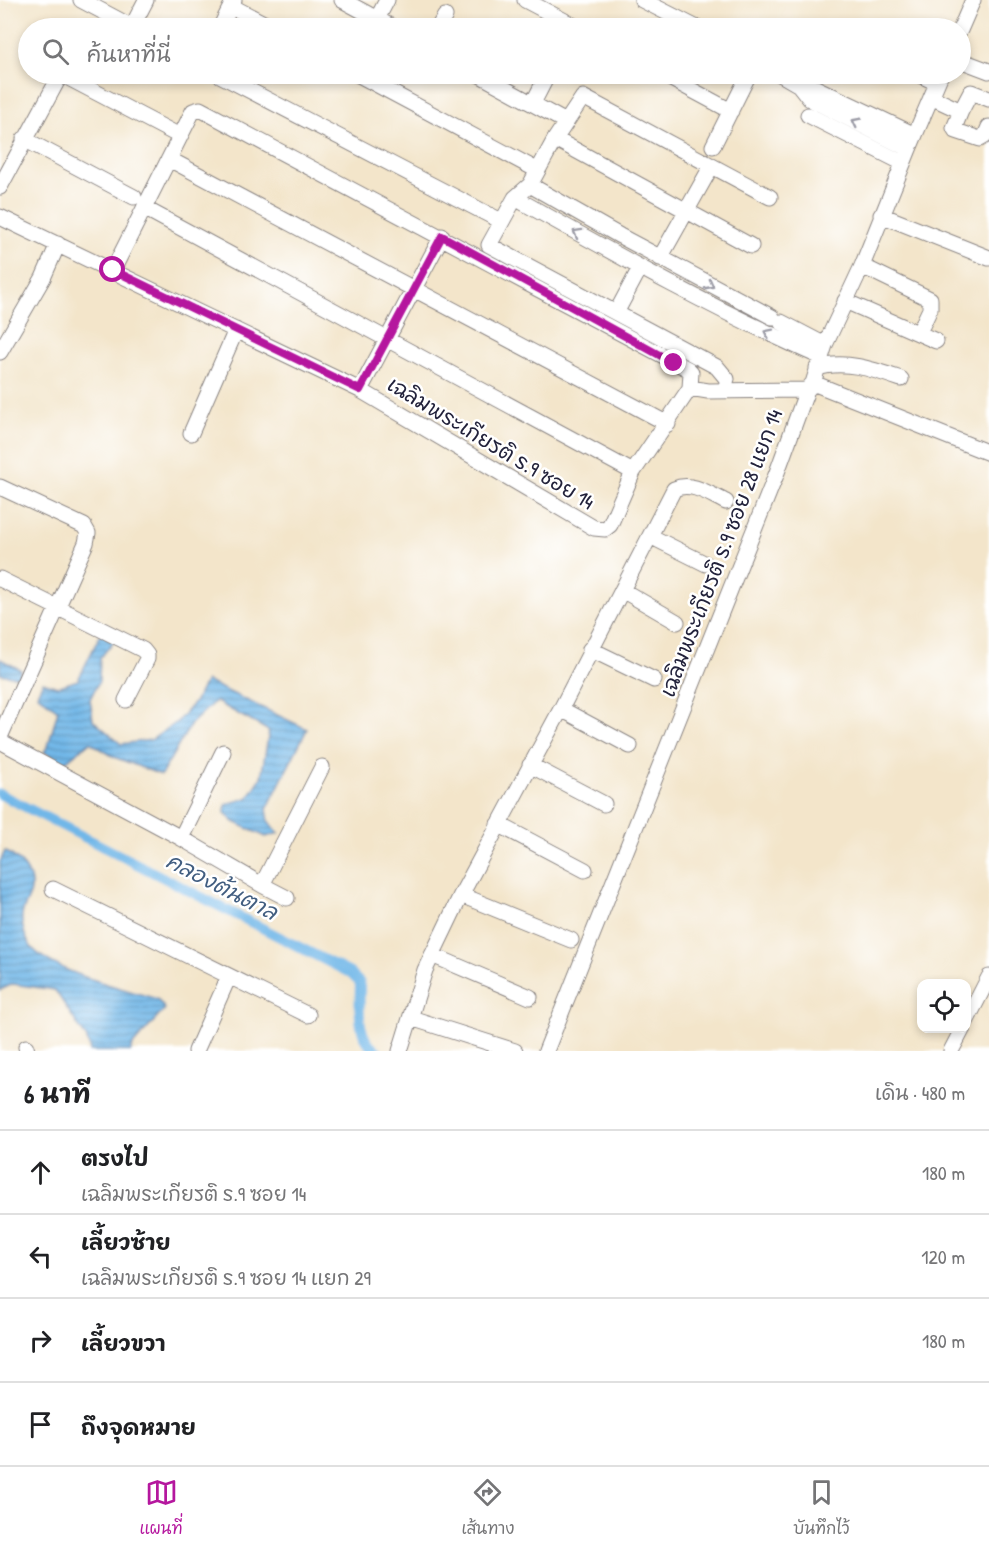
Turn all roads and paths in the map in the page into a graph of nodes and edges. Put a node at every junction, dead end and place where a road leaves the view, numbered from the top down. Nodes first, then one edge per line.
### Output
1 (81, 0) edge
2 (146, 0) edge
3 (342, 0) edge
4 (387, 0) edge
5 (525, 0) edge
6 (642, 0) edge
7 (973, 0) edge
8 (233, 3) edge
9 (114, 18) edge
10 (138, 18) edge
11 (225, 18) edge
12 (257, 18) edge
13 (375, 18) edge
14 (378, 18) edge
15 (559, 18) edge
16 (677, 18) edge
17 (965, 18) edge
18 (971, 64) edge
19 (989, 71) edge
20 (55, 84) edge
21 (80, 84) edge
22 (237, 84) edge
23 (376, 84) edge
24 (498, 84) edge
25 (543, 84) edge
26 (681, 84) edge
27 (744, 84) edge
28 (797, 84) edge
29 (936, 84) edge
30 (931, 97) junction
31 (989, 99) edge
32 (533, 103) junction
33 (731, 111) junction
34 (961, 111) junction
35 (808, 115) dead end
36 (566, 122) junction
37 (989, 127) edge
38 (172, 132) dead end
39 (24, 139) junction
40 (555, 139) junction
41 (713, 146) dead end
42 (909, 149) junction
43 (170, 159) junction
44 (711, 167) junction
45 (537, 170) junction
46 (530, 185) junction
47 (0, 187) edge
48 (770, 197) dead end
49 (515, 198) junction
50 (139, 202) junction
51 (686, 212) junction
52 (881, 215) junction
53 (0, 217) edge
54 (501, 222) junction
55 (442, 236) junction
56 (620, 236) junction
57 (58, 244) junction
58 (751, 246) dead end
59 (611, 252) junction
60 (660, 258) junction
61 (989, 258) edge
62 (862, 266) junction
63 (640, 268) junction
64 (680, 269) junction
65 (113, 270) junction
66 (672, 283) junction
67 (413, 290) junction
68 (845, 301) junction
69 (616, 313) junction
70 (922, 326) dead end
71 (236, 330) junction
72 (387, 340) junction
73 (936, 341) dead end
74 (0, 352) edge
75 (820, 371) junction
76 (727, 379) dead end
77 (901, 379) dead end
78 (690, 388) junction
79 (360, 390) junction
80 (668, 424) junction
81 (191, 433) dead end
82 (989, 453) edge
83 (633, 472) junction
84 (0, 487) edge
85 (726, 502) dead end
86 (650, 536) junction
87 (706, 564) dead end
88 (0, 579) edge
89 (622, 590) junction
90 (57, 608) junction
91 (677, 622) dead end
92 (590, 649) junction
93 (654, 680) dead end
94 (126, 700) dead end
95 (561, 709) junction
96 (0, 739) edge
97 (630, 746) dead end
98 (222, 752) dead end
99 (530, 765) junction
100 (322, 767) dead end
101 (604, 804) dead end
102 (498, 824) junction
103 (181, 838) junction
104 (585, 870) dead end
105 (262, 885) junction
106 (53, 889) dead end
107 (461, 895) junction
108 (287, 898) dead end
109 (571, 940) dead end
110 (432, 955) junction
111 (229, 976) junction
112 (987, 987) edge
113 (530, 997) dead end
114 (971, 1014) edge
115 (309, 1015) dead end
116 (411, 1018) junction
117 (961, 1033) edge
118 (196, 1051) edge
119 (400, 1051) edge
120 (515, 1051) edge
121 (546, 1051) edge
122 (951, 1051) edge

1 - 9 street
2 - 10 street
3 - 13 street
4 - 14 street
5 - 15 street
6 - 16 street
7 - 17 street
8 - 11 street
8 - 12 street
18 - 19 street
20 - 39 street
21 - 38 street
22 - 54 street
23 - 45 street
24 - 32 street
25 - 32 street
26 - 33 street
27 - 33 street
28 - 42 street
29 - 30 street, เฉลิมพระเกียรติ ร.9 ซอย 28 แยก 14
30 - 34 street
30 - 42 street, เฉลิมพระเกียรติ ร.9 ซอย 28 แยก 14
31 - 34 street
32 - 36 street
33 - 41 street
34 - 37 street
35 - 42 street
36 - 40 street
36 - 44 street
39 - 47 street
39 - 50 street
40 - 45 street
40 - 51 street
42 - 52 street, เฉลิมพระเกียรติ ร.9 ซอย 28 แยก 14
43 - 50 street
43 - 55 street
43 - 67 street
44 - 48 street
44 - 51 street
45 - 46 street
46 - 49 street
46 - 56 street
49 - 54 street
59 -> 49 street
50 - 65 street
50 - 72 street
51 - 58 street
51 - 60 street
52 - 61 street
52 - 62 street, เฉลิมพระเกียรติ ร.9 ซอย 28 แยก 14
53 - 57 street, เฉลิมพระเกียรติ ร.9 ซอย 14
54 - 69 street
55 - 67 street
55 - 78 street
56 - 59 street
56 - 60 street
57 - 65 street, เฉลิมพระเกียรติ ร.9 ซอย 14
57 - 74 street
59 - 63 street
60 - 64 street
62 - 68 street, เฉลิมพระเกียรติ ร.9 ซอย 28 แยก 14
62 - 70 street
63 - 66 street
63 - 69 street
64 - 66 street
64 -> 75 street
65 - 71 street, เฉลิมพระเกียรติ ร.9 ซอย 14
75 -> 66 street
67 - 72 street
67 - 80 street
68 - 73 street
68 - 75 street, เฉลิมพระเกียรติ ร.9 ซอย 28 แยก 14
69 - 76 street
71 - 79 street, เฉลิมพระเกียรติ ร.9 ซอย 14
71 - 81 street
72 - 79 street
72 - 83 street
75 - 77 street
75 - 78 street
75 - 82 street
75 - 121 street, เฉลิมพระเกียรติ ร.9 ซอย 28 แยก 14
78 - 80 street
79 - 83 street, เฉลิมพระเกียรติ ร.9 ซอย 14
80 - 83 street
84 - 90 street
85 - 86 street
86 - 87 street
86 - 89 street
88 - 90 street
89 - 91 street
89 - 92 street
90 - 94 street
90 - 96 street
92 - 93 street
92 - 95 street
95 - 97 street
95 - 99 street
96 - 103 street
98 - 103 street
99 - 101 street
99 - 102 street
100 - 105 street
102 - 104 street
102 - 107 street
103 - 105 street
105 - 108 street
106 - 111 street
107 - 109 street
107 - 110 street
110 - 113 street
110 - 116 street
111 - 115 street
111 - 118 street
112 - 114 street
116 - 119 street
116 - 120 street
117 - 122 street

